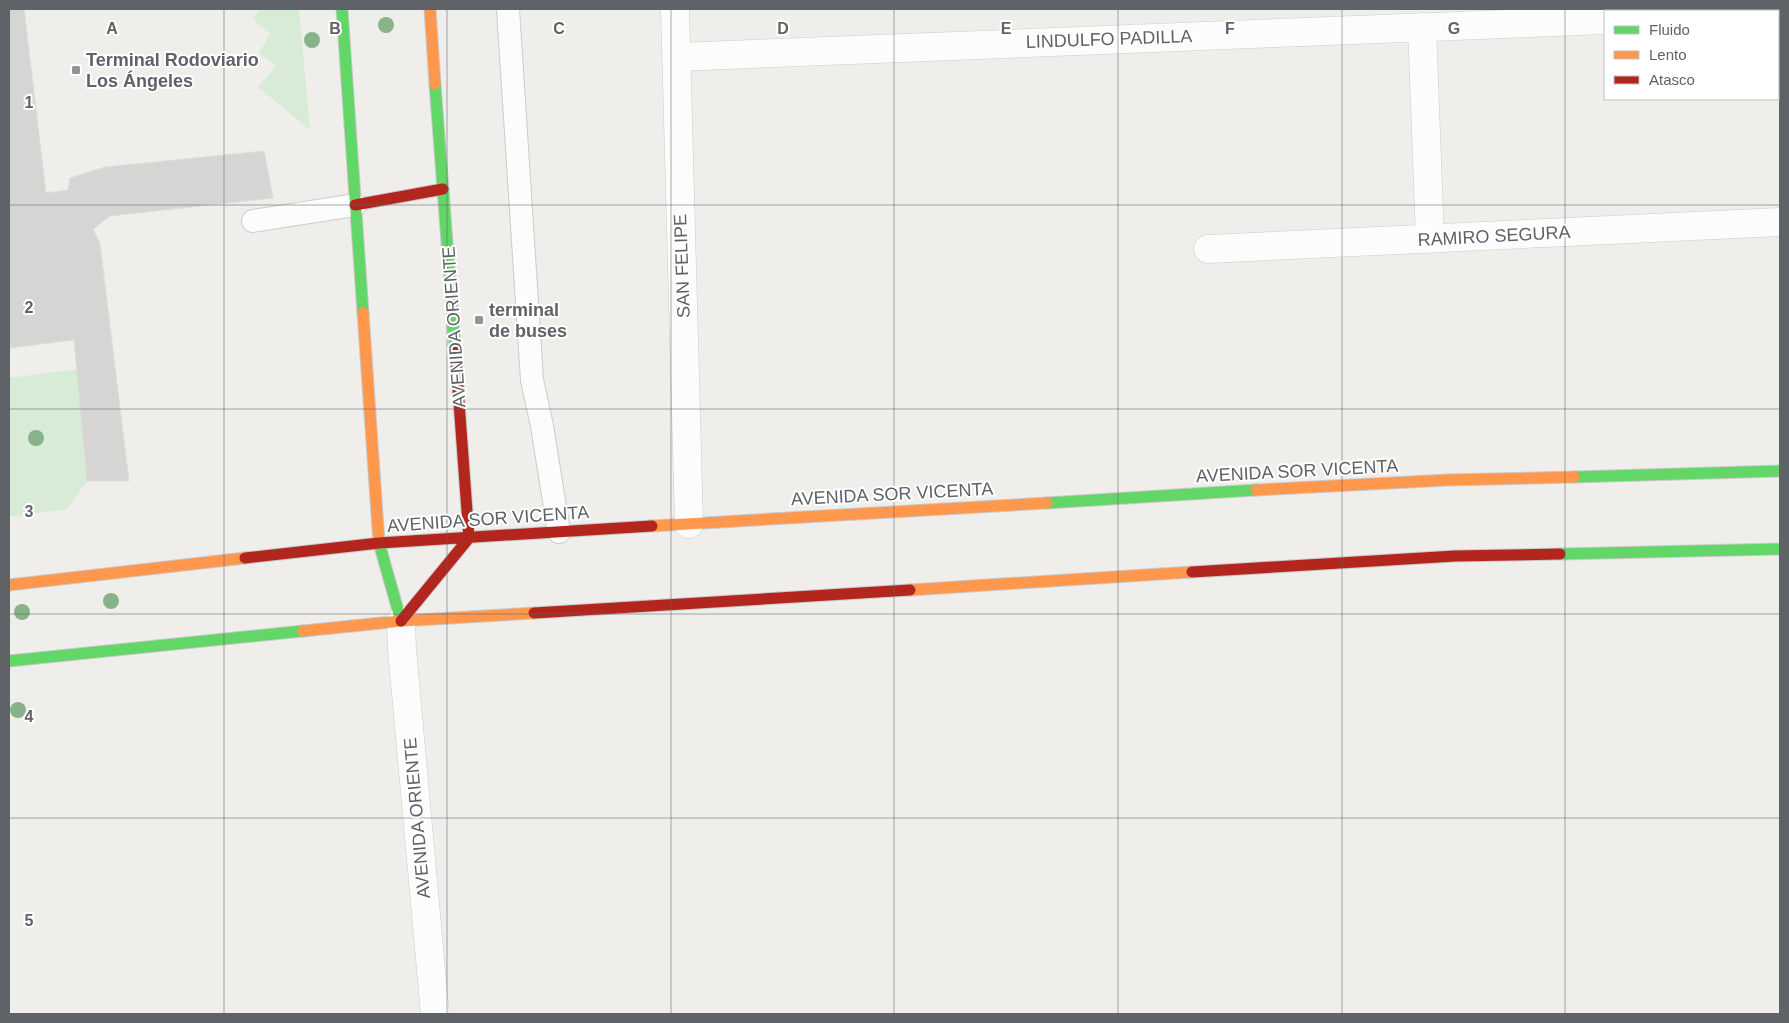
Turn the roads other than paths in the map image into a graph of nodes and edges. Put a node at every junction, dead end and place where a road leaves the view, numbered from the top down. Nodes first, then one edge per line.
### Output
1 (342, 9) edge
2 (430, 9) edge
3 (508, 9) edge
4 (675, 9) edge
5 (1604, 20) edge
6 (1422, 27) junction
7 (677, 56) junction
8 (443, 189) junction
9 (355, 205) junction
10 (253, 221) dead end
11 (1780, 222) edge
12 (1430, 238) junction
13 (1208, 249) dead end
14 (1780, 472) edge
15 (689, 524) junction
16 (559, 532) junction
17 (469, 538) junction
18 (379, 543) junction
19 (1780, 549) edge
20 (9, 585) edge
21 (401, 622) junction
22 (9, 661) edge
23 (435, 1014) edge

1 - 9 main road, AVENIDA ORIENTE
2 - 8 main road, AVENIDA ORIENTE
3 - 16 lane
4 - 7 street, SAN FELIPE
5 - 6 street, LINDULFO PADILLA
6 - 7 street, LINDULFO PADILLA
6 - 12 street
7 - 15 street, SAN FELIPE
8 - 9 main road
8 - 17 main road, AVENIDA ORIENTE
9 - 10 lane
9 - 18 main road, AVENIDA ORIENTE
11 - 12 street, RAMIRO SEGURA
12 - 13 street, RAMIRO SEGURA
14 - 15 main road, AVENIDA SOR VICENTA
15 - 16 main road, AVENIDA SOR VICENTA
16 - 17 main road, AVENIDA SOR VICENTA
17 - 18 main road, AVENIDA SOR VICENTA
17 - 21 main road
18 - 20 main road, AVENIDA SOR VICENTA
18 - 21 main road, AVENIDA ORIENTE
19 - 21 main road
21 - 22 main road
21 - 23 street, AVENIDA ORIENTE

